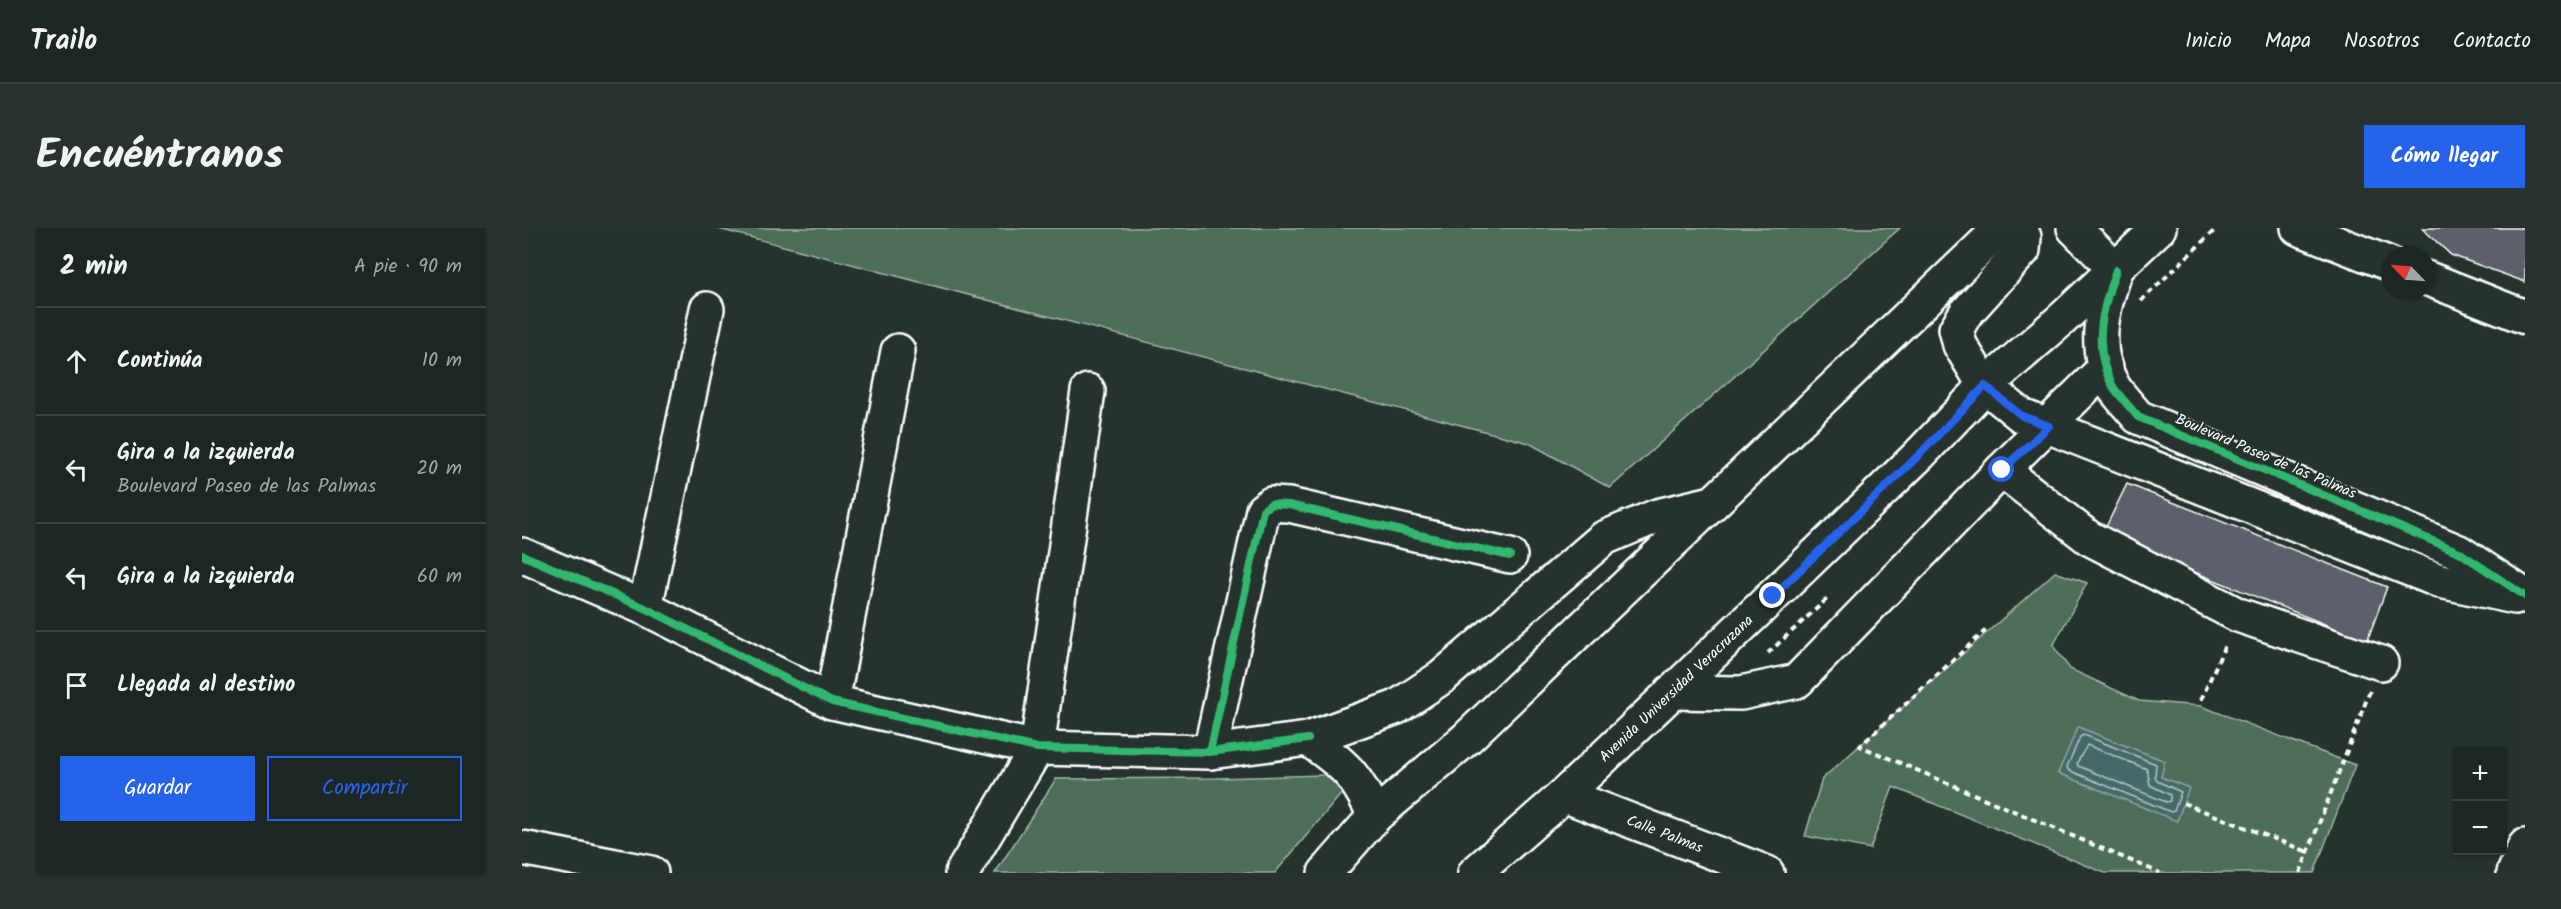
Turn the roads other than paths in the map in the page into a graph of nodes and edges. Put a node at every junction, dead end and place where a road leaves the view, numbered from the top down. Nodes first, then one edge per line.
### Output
1 (2001, 228) edge
2 (2020, 228) edge
3 (2074, 228) edge
4 (2159, 228) edge
5 (2300, 228) edge
6 (2381, 260) edge
7 (2116, 270) junction
8 (2435, 282) edge
9 (707, 309) dead end
10 (2525, 317) edge
11 (898, 351) dead end
12 (2106, 367) junction
13 (1985, 386) junction
14 (1088, 391) dead end
15 (2049, 426) junction
16 (2002, 470) junction
17 (1712, 503) junction
18 (522, 555) edge
19 (1510, 556) dead end
20 (2525, 598) edge
21 (645, 608) junction
22 (2381, 663) road end
23 (1671, 692) junction
24 (832, 702) junction
25 (1308, 739) junction
26 (1037, 748) junction
27 (1210, 752) junction
28 (1564, 795) junction
29 (1375, 816) junction
30 (522, 848) edge
31 (651, 873) edge
32 (962, 873) edge
33 (1325, 873) edge
34 (1475, 873) edge
35 (1767, 873) edge

1 - 17 street
2 - 13 street, Boulevard Paseo de las Palmas
3 - 7 street
4 - 7 street, Avenida Universidad Veracruzana
5 - 6 street
7 - 12 street, Boulevard Paseo de las Palmas
7 - 13 street, Avenida Universidad Veracruzana
8 - 10 street
9 - 21 street
11 - 24 street
12 - 15 street
12 - 20 street, Boulevard Paseo de las Palmas
13 - 15 street, Boulevard Paseo de las Palmas
13 - 23 street, Avenida Universidad Veracruzana
14 - 26 street
15 - 16 street
15 - 20 street, Boulevard Paseo de las Palmas
16 - 22 street
16 - 23 street
17 - 25 street
17 - 29 street
18 - 21 street
19 - 27 street
21 - 24 street
23 - 28 street, Avenida Universidad Veracruzana
24 - 26 street
25 - 27 street
25 - 29 street
26 - 27 street
26 - 32 street
28 - 34 street, Avenida Universidad Veracruzana
28 - 35 street, Calle Palmas
29 - 33 street
30 - 31 street

